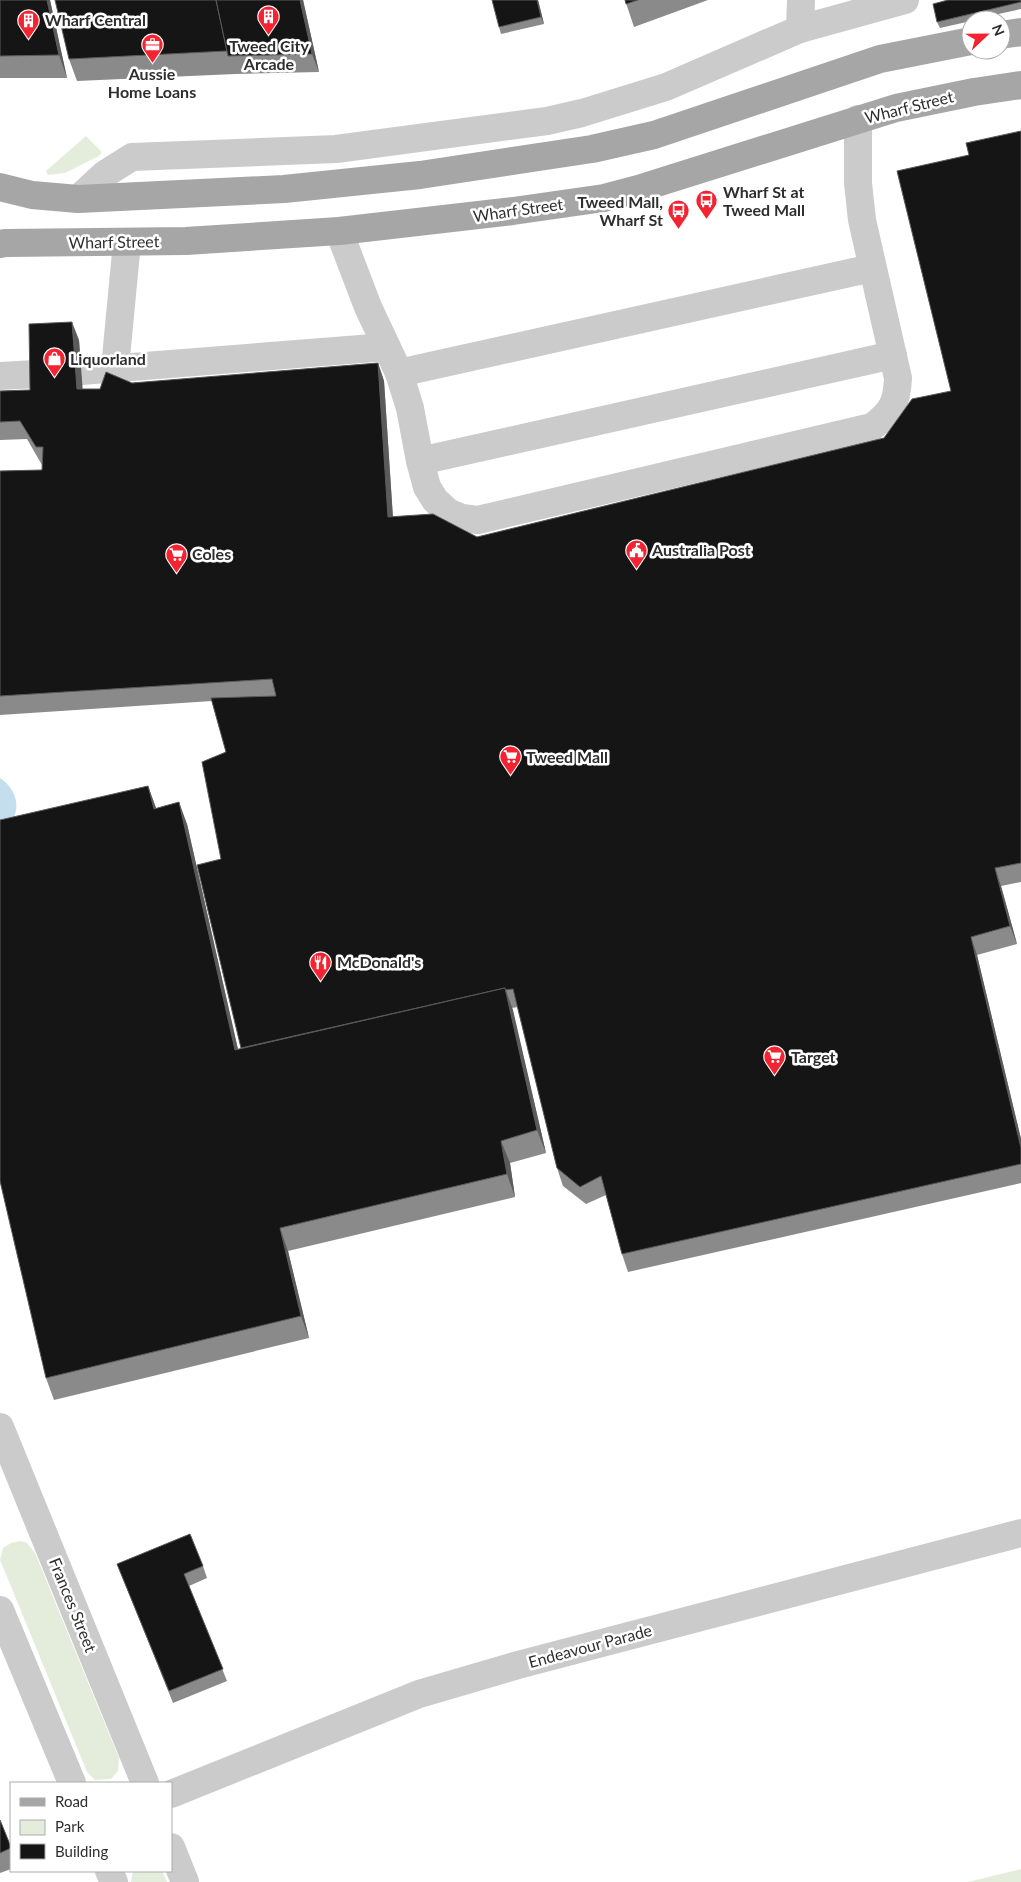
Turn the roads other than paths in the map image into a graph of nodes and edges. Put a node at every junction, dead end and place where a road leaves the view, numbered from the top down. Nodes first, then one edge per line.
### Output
1 (801, 0) edge
2 (905, 0) edge
3 (800, 30) junction
4 (961, 43) edge
5 (1021, 85) edge
6 (858, 120) junction
7 (0, 187) edge
8 (78, 199) junction
9 (338, 231) junction
10 (127, 242) junction
11 (0, 244) edge
12 (872, 268) junction
13 (386, 347) junction
14 (893, 355) junction
15 (115, 368) junction
16 (81, 370) dead end
17 (399, 373) junction
18 (36, 374) edge
19 (0, 376) edge
20 (420, 462) junction
21 (0, 1427) edge
22 (1021, 1533) edge
23 (0, 1610) edge
24 (72, 1782) edge
25 (146, 1782) edge
26 (172, 1794) edge
27 (172, 1849) edge
28 (186, 1882) edge

1 - 3 street
2 - 3 street
3 - 8 street
4 - 8 main road
5 - 6 main road, Wharf Street
6 - 9 main road, Wharf Street
6 - 12 street
7 - 8 main road
9 - 10 main road, Wharf Street
9 - 13 street
10 - 11 main road, Wharf Street
10 - 15 street
12 - 14 street
12 - 17 street
13 - 15 street
13 - 17 street
14 - 20 street
14 - 20 street
15 - 16 street
17 - 20 street
18 - 19 street
21 - 25 street, Frances Street
22 - 26 street, Endeavour Parade
23 - 24 street
27 - 28 street

